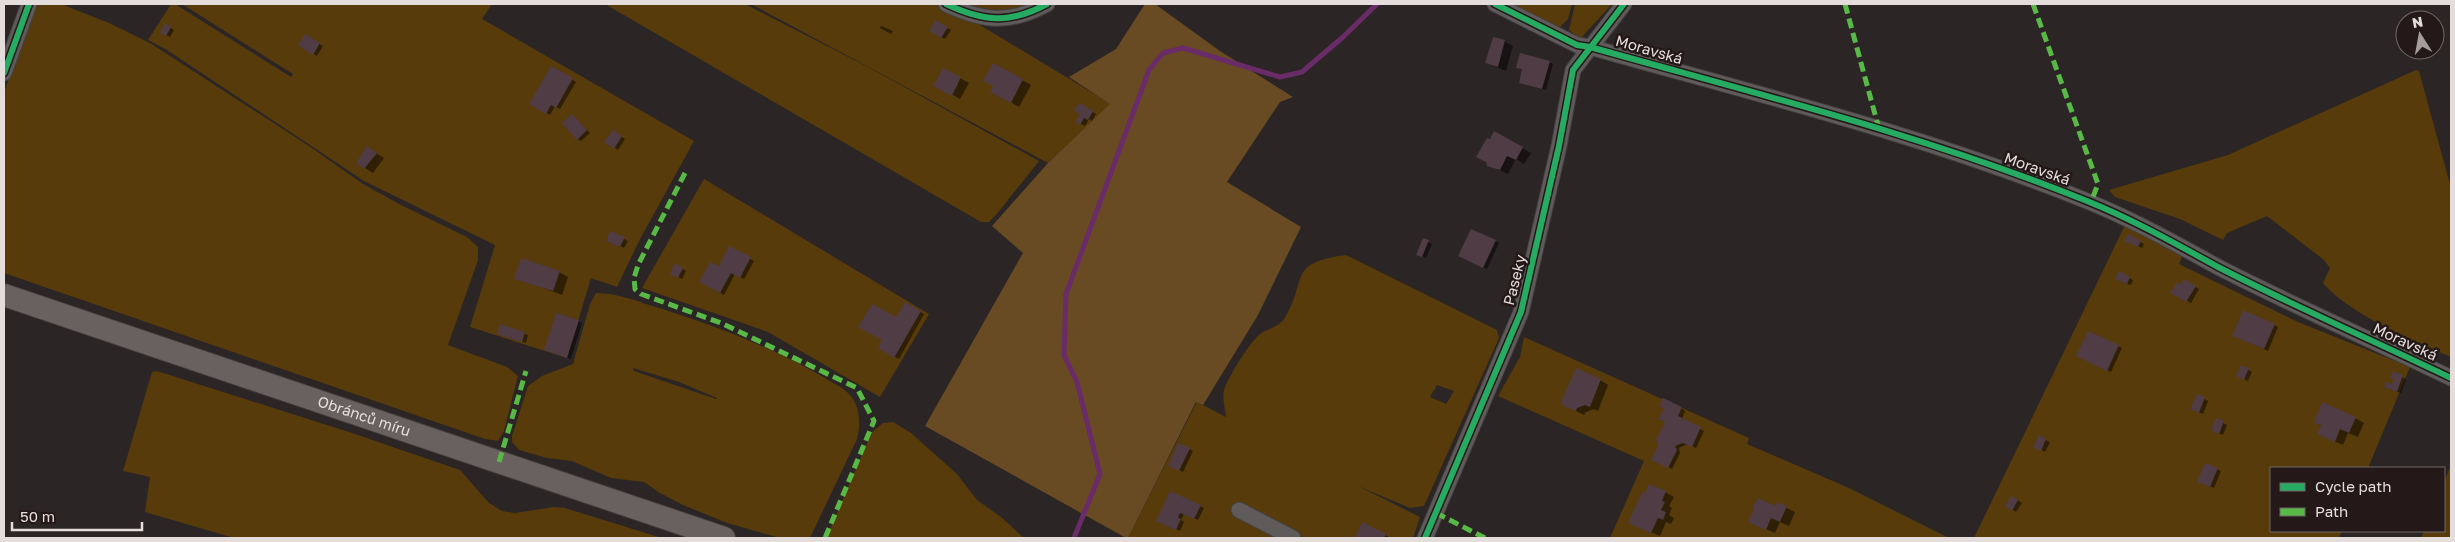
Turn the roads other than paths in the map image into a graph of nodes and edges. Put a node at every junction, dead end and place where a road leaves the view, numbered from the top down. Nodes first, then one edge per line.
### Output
1 (29, 4) edge
2 (946, 4) edge
3 (1047, 4) edge
4 (1494, 4) edge
5 (1624, 4) edge
6 (1590, 46) junction
7 (4, 73) edge
8 (4, 295) edge
9 (2451, 378) edge
10 (1239, 510) dead end
11 (724, 538) edge
12 (1293, 538) edge
13 (1425, 538) edge

1 - 7 street
2 - 3 street
4 - 6 street
5 - 6 street, Paseky
6 - 9 street, Moravská
6 - 13 street, Paseky
8 - 11 main road, Obránců míru
10 - 12 street

